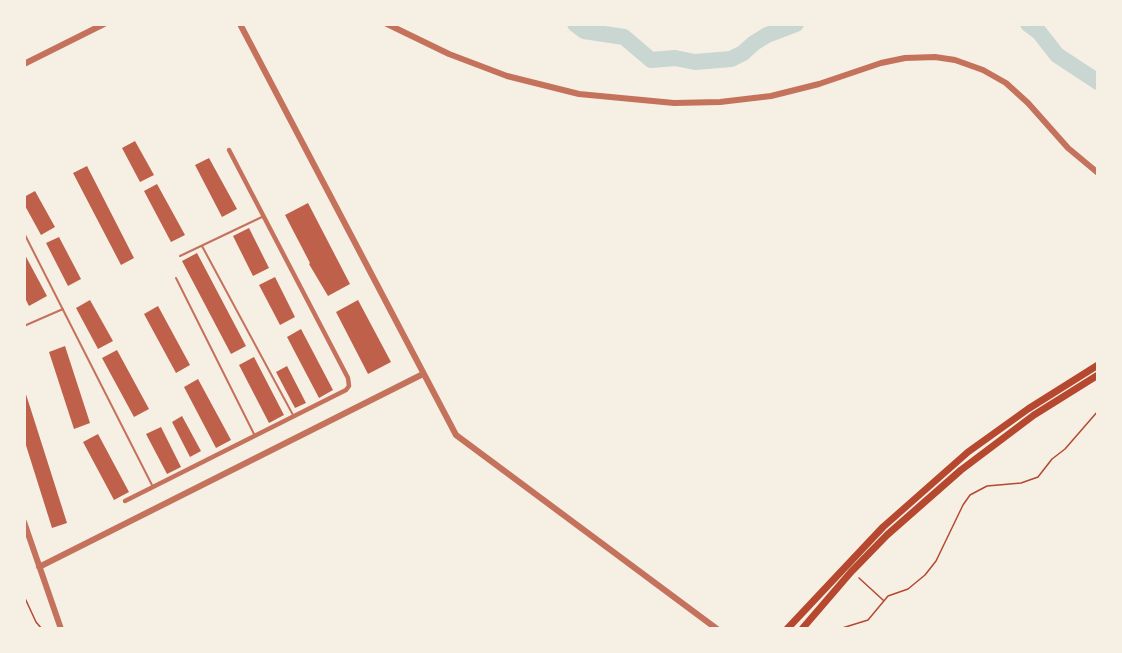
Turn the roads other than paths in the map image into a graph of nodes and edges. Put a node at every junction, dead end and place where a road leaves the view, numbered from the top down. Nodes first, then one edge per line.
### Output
1 (104, 24) edge
2 (240, 24) edge
3 (387, 24) edge
4 (24, 64) edge
5 (229, 150) dead end
6 (1098, 173) edge
7 (264, 216) junction
8 (24, 232) edge
9 (202, 246) junction
10 (180, 256) dead end
11 (176, 278) dead end
12 (63, 309) junction
13 (24, 325) edge
14 (1098, 365) edge
15 (423, 374) junction
16 (1098, 375) edge
17 (293, 416) junction
18 (255, 436) junction
19 (153, 487) junction
20 (125, 501) dead end
21 (24, 522) edge
22 (39, 567) junction
23 (61, 629) edge
24 (717, 629) edge
25 (787, 629) edge
26 (801, 629) edge

1 - 4 street
2 - 15 street
3 - 6 street
5 - 7 street
7 - 9 lane
7 - 17 street
8 - 12 lane
9 - 10 lane
9 - 17 lane
11 - 18 lane
12 - 13 lane
12 - 19 lane
14 - 25 main road
15 - 22 street
15 - 24 street
16 - 26 main road
17 - 18 street
18 - 19 street
19 - 20 street
21 - 22 street
22 - 23 street

